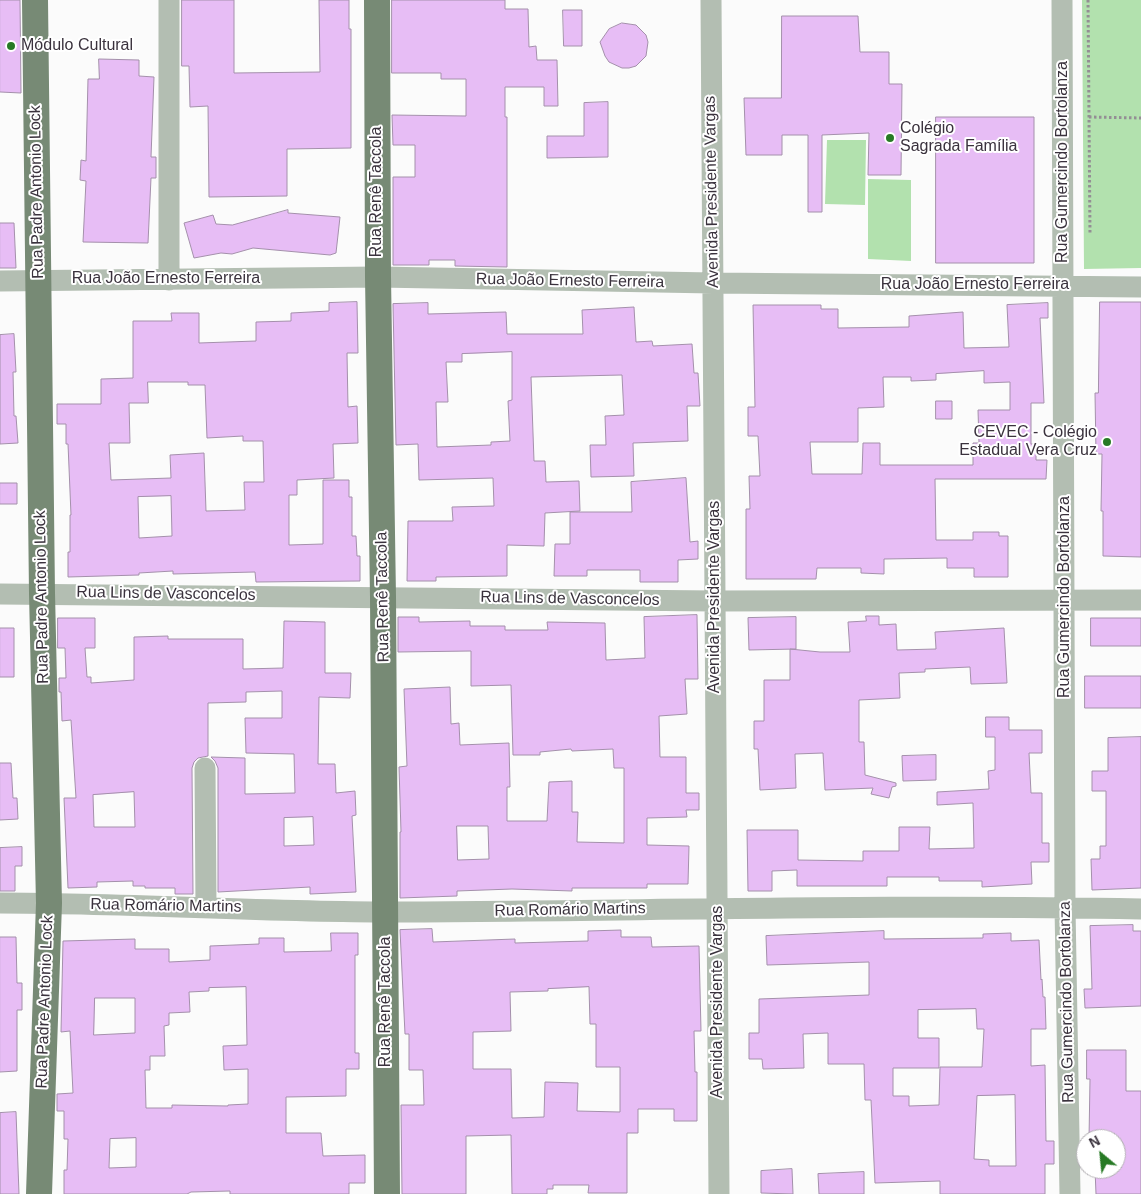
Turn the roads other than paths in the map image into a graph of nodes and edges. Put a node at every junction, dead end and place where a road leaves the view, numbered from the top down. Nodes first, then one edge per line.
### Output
1 (35, 0) edge
2 (169, 0) edge
3 (377, 0) edge
4 (710, 0) edge
5 (1062, 0) edge
6 (378, 277) junction
7 (38, 280) junction
8 (169, 280) junction
9 (0, 281) edge
10 (713, 283) junction
11 (1064, 286) junction
12 (1141, 287) edge
13 (42, 593) junction
14 (0, 594) edge
15 (383, 597) junction
16 (1065, 599) junction
17 (1141, 600) edge
18 (715, 601) junction
19 (205, 768) dead end
20 (0, 903) edge
21 (49, 903) junction
22 (206, 907) junction
23 (1065, 907) junction
24 (1141, 908) edge
25 (717, 909) junction
26 (386, 912) junction
27 (39, 1194) edge
28 (387, 1194) edge
29 (719, 1194) edge
30 (1070, 1194) edge

1 - 7 main road, Rua Padre Antonio Lock
2 - 8 street
3 - 6 main road, Rua Renê Taccola
4 - 10 street, Avenida Presidente Vargas
5 - 11 street, Rua Gumercindo Bortolanza
6 - 8 street, Rua João Ernesto Ferreira
6 - 10 street, Rua João Ernesto Ferreira
6 - 15 main road, Rua Renê Taccola
7 - 8 street, Rua João Ernesto Ferreira
7 - 9 street, Rua João Ernesto Ferreira
7 - 13 main road, Rua Padre Antonio Lock
10 - 11 street, Rua João Ernesto Ferreira
10 - 18 street, Avenida Presidente Vargas
11 - 12 street, Rua João Ernesto Ferreira
11 - 16 street, Rua Gumercindo Bortolanza
13 - 14 street, Rua Lins de Vasconcelos
13 - 15 street, Rua Lins de Vasconcelos
13 - 21 main road, Rua Padre Antonio Lock
15 - 18 street, Rua Lins de Vasconcelos
15 - 26 main road, Rua Renê Taccola
16 - 17 street, Rua Lins de Vasconcelos
16 - 18 street, Rua Lins de Vasconcelos
16 - 23 street, Rua Gumercindo Bortolanza
18 - 25 street, Avenida Presidente Vargas
19 - 22 street
20 - 21 street, Rua Romário Martins
21 - 22 street, Rua Romário Martins
21 - 27 main road, Rua Padre Antonio Lock
22 - 26 street, Rua Romário Martins
23 - 24 street, Rua Romário Martins
23 - 25 street, Rua Romário Martins
23 - 30 street, Rua Gumercindo Bortolanza
25 - 26 street, Rua Romário Martins
25 - 29 street, Avenida Presidente Vargas
26 - 28 main road, Rua Renê Taccola

